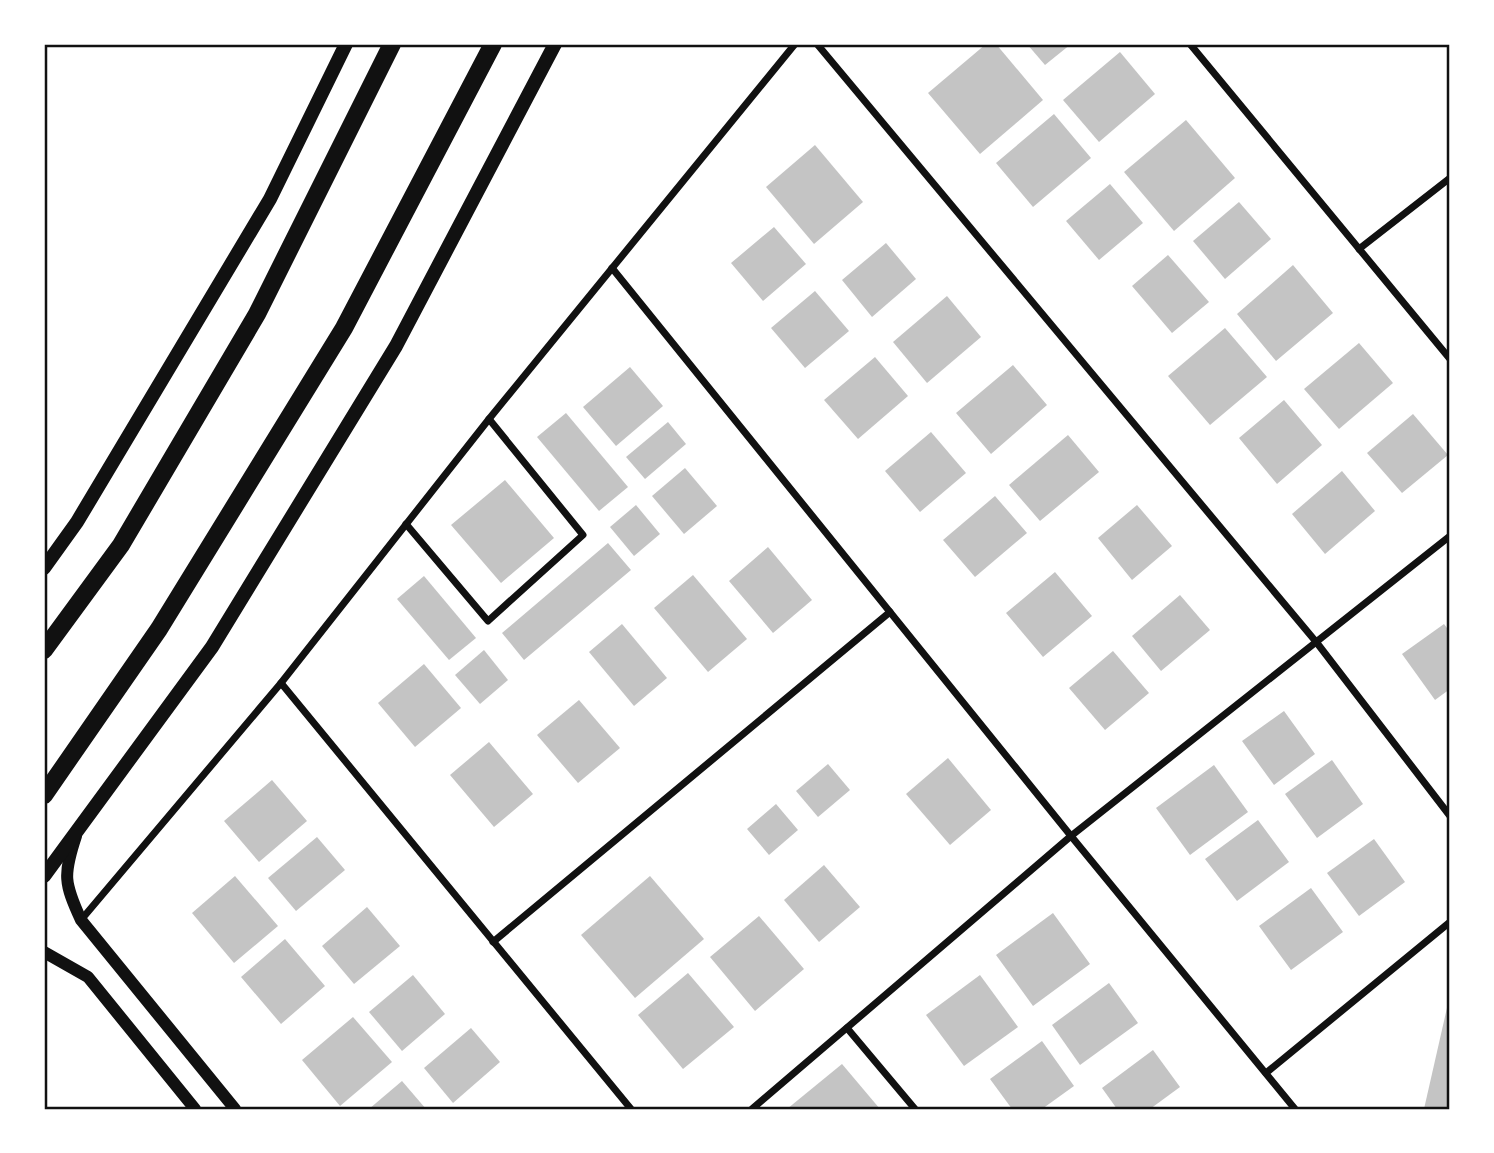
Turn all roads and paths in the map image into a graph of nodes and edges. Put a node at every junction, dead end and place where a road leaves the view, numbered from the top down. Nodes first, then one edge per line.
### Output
1 (346, 44) edge
2 (392, 44) edge
3 (493, 44) edge
4 (555, 44) edge
5 (795, 44) edge
6 (817, 44) edge
7 (1190, 44) edge
8 (1450, 178) edge
9 (1359, 249) junction
10 (612, 268) junction
11 (1450, 359) edge
12 (489, 419) junction
13 (407, 524) junction
14 (1450, 536) edge
15 (44, 568) edge
16 (890, 612) junction
17 (1317, 643) junction
18 (44, 650) edge
19 (281, 683) junction
20 (44, 795) edge
21 (1450, 816) edge
22 (78, 831) junction
23 (1071, 836) junction
24 (44, 876) edge
25 (81, 920) junction
26 (1450, 922) edge
27 (494, 942) junction
28 (44, 952) edge
29 (847, 1028) junction
30 (1266, 1073) junction
31 (195, 1109) edge
32 (235, 1109) edge
33 (631, 1109) edge
34 (752, 1109) edge
35 (915, 1109) edge
36 (1295, 1109) edge

1 - 15 main road
2 - 18 main road
3 - 20 main road
4 - 22 main road
5 - 10 street
6 - 17 street
7 - 9 street
8 - 9 street
9 - 11 street
10 - 12 street
10 - 16 street
12 - 13 street
12 - 13 street
13 - 19 street
14 - 17 street
16 - 23 street
16 - 27 street
17 - 21 street
17 - 23 street
19 - 25 street
19 - 27 street
22 - 24 main road
22 - 25 street
23 - 29 street
23 - 30 street
25 - 32 street
26 - 30 street
27 - 33 street
28 - 31 street
29 - 34 street
29 - 35 street
30 - 36 street

